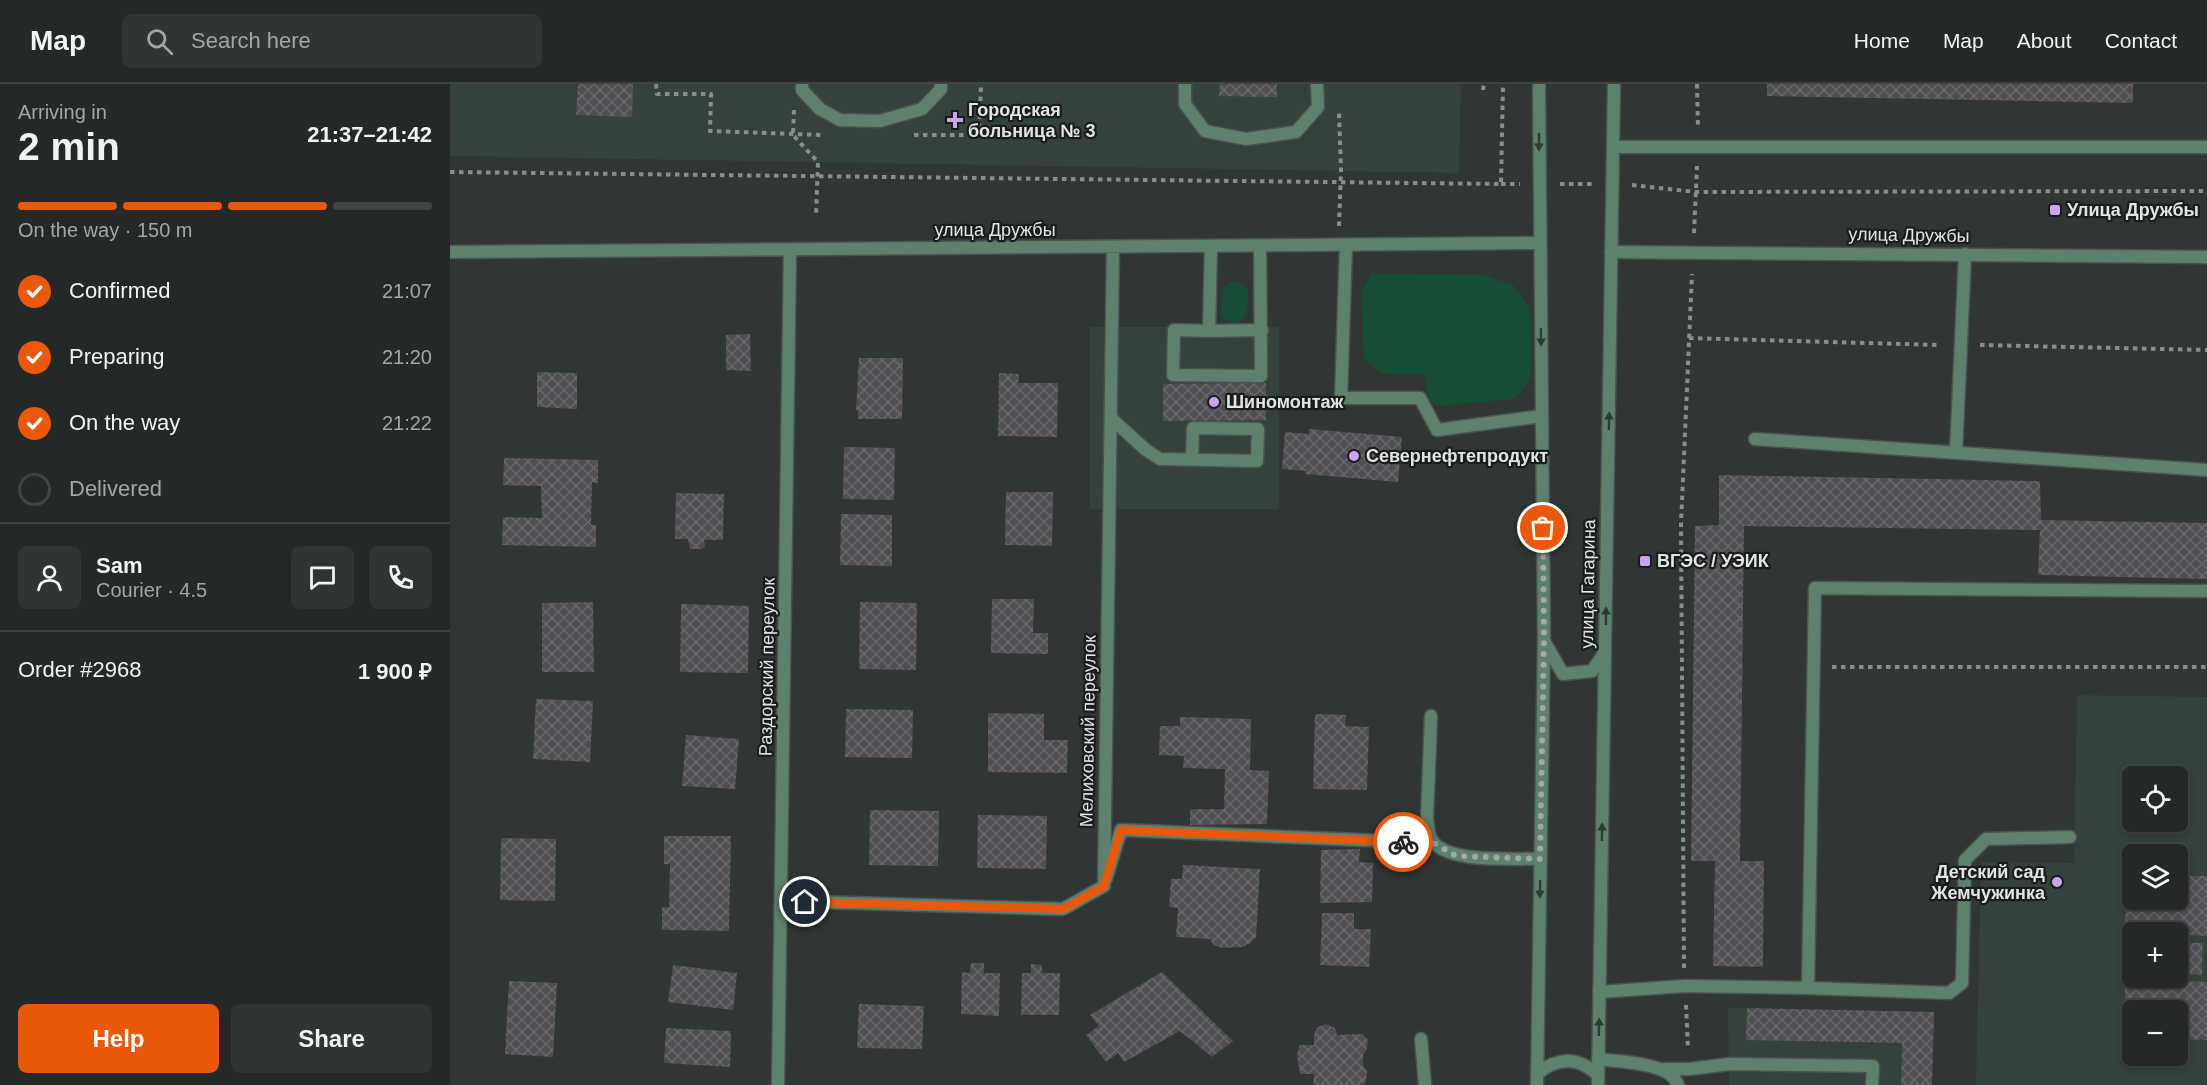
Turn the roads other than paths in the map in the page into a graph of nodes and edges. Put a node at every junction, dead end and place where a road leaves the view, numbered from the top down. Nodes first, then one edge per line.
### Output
1 (802, 84) edge
2 (941, 84) edge
3 (1185, 84) edge
4 (1317, 84) edge
5 (1539, 84) edge
6 (1614, 84) edge
7 (1613, 147) junction
8 (2207, 147) edge
9 (1539, 243) junction
10 (1342, 245) junction
11 (1211, 246) junction
12 (1260, 246) junction
13 (1113, 247) junction
14 (790, 250) junction
15 (450, 252) edge
16 (1611, 252) junction
17 (1965, 254) junction
18 (2207, 257) edge
19 (1262, 330) junction
20 (1209, 331) junction
21 (1542, 416) junction
22 (1111, 418) junction
23 (1755, 439) dead end
24 (1956, 453) junction
25 (1192, 459) junction
26 (2207, 470) edge
27 (2207, 591) edge
28 (1544, 640) junction
29 (1605, 652) junction
30 (1431, 716) dead end
31 (2070, 837) dead end
32 (1434, 843) junction
33 (1540, 859) junction
34 (1104, 886) junction
35 (782, 901) junction
36 (1808, 988) junction
37 (1599, 992) junction
38 (1421, 1039) dead end
39 (1598, 1059) junction
40 (1664, 1069) junction
41 (1537, 1080) edge
42 (1598, 1080) edge
43 (778, 1085) edge
44 (1425, 1085) edge
45 (1678, 1085) edge
46 (1872, 1085) edge

1 - 2 street
3 - 4 street
5 -> 9 street
6 - 7 street, улица Гагарина
7 - 8 street
7 - 16 street, улица Гагарина
9 - 10 street, улица Дружбы
9 -> 21 street
10 - 12 street, улица Дружбы
10 - 21 street
11 - 12 street, улица Дружбы
11 - 13 street, улица Дружбы
11 - 20 street
12 - 19 street
13 - 14 street, улица Дружбы
13 - 22 street, Мелиховский переулок
14 - 15 street, улица Дружбы
14 - 35 street, Раздорский переулок
16 - 17 street, улица Дружбы
29 -> 16 street, улица Гагарина
17 - 18 street, улица Дружбы
17 - 24 street
19 - 20 street
19 - 20 street
21 - 28 street
22 - 25 street
22 - 34 street, Мелиховский переулок
23 - 24 street
24 - 26 street
25 - 25 street
27 - 36 street
28 - 29 street
28 - 33 street
37 -> 29 street, улица Гагарина
30 - 32 street
31 - 36 street
32 - 33 street
32 - 34 street
33 -> 41 street
34 - 35 street
35 - 43 street, Раздорский переулок
36 - 37 street
39 -> 37 street, улица Гагарина
38 - 44 street
39 - 40 street
39 - 42 street, улица Гагарина
40 - 45 street
40 - 46 street
41 - 42 street

